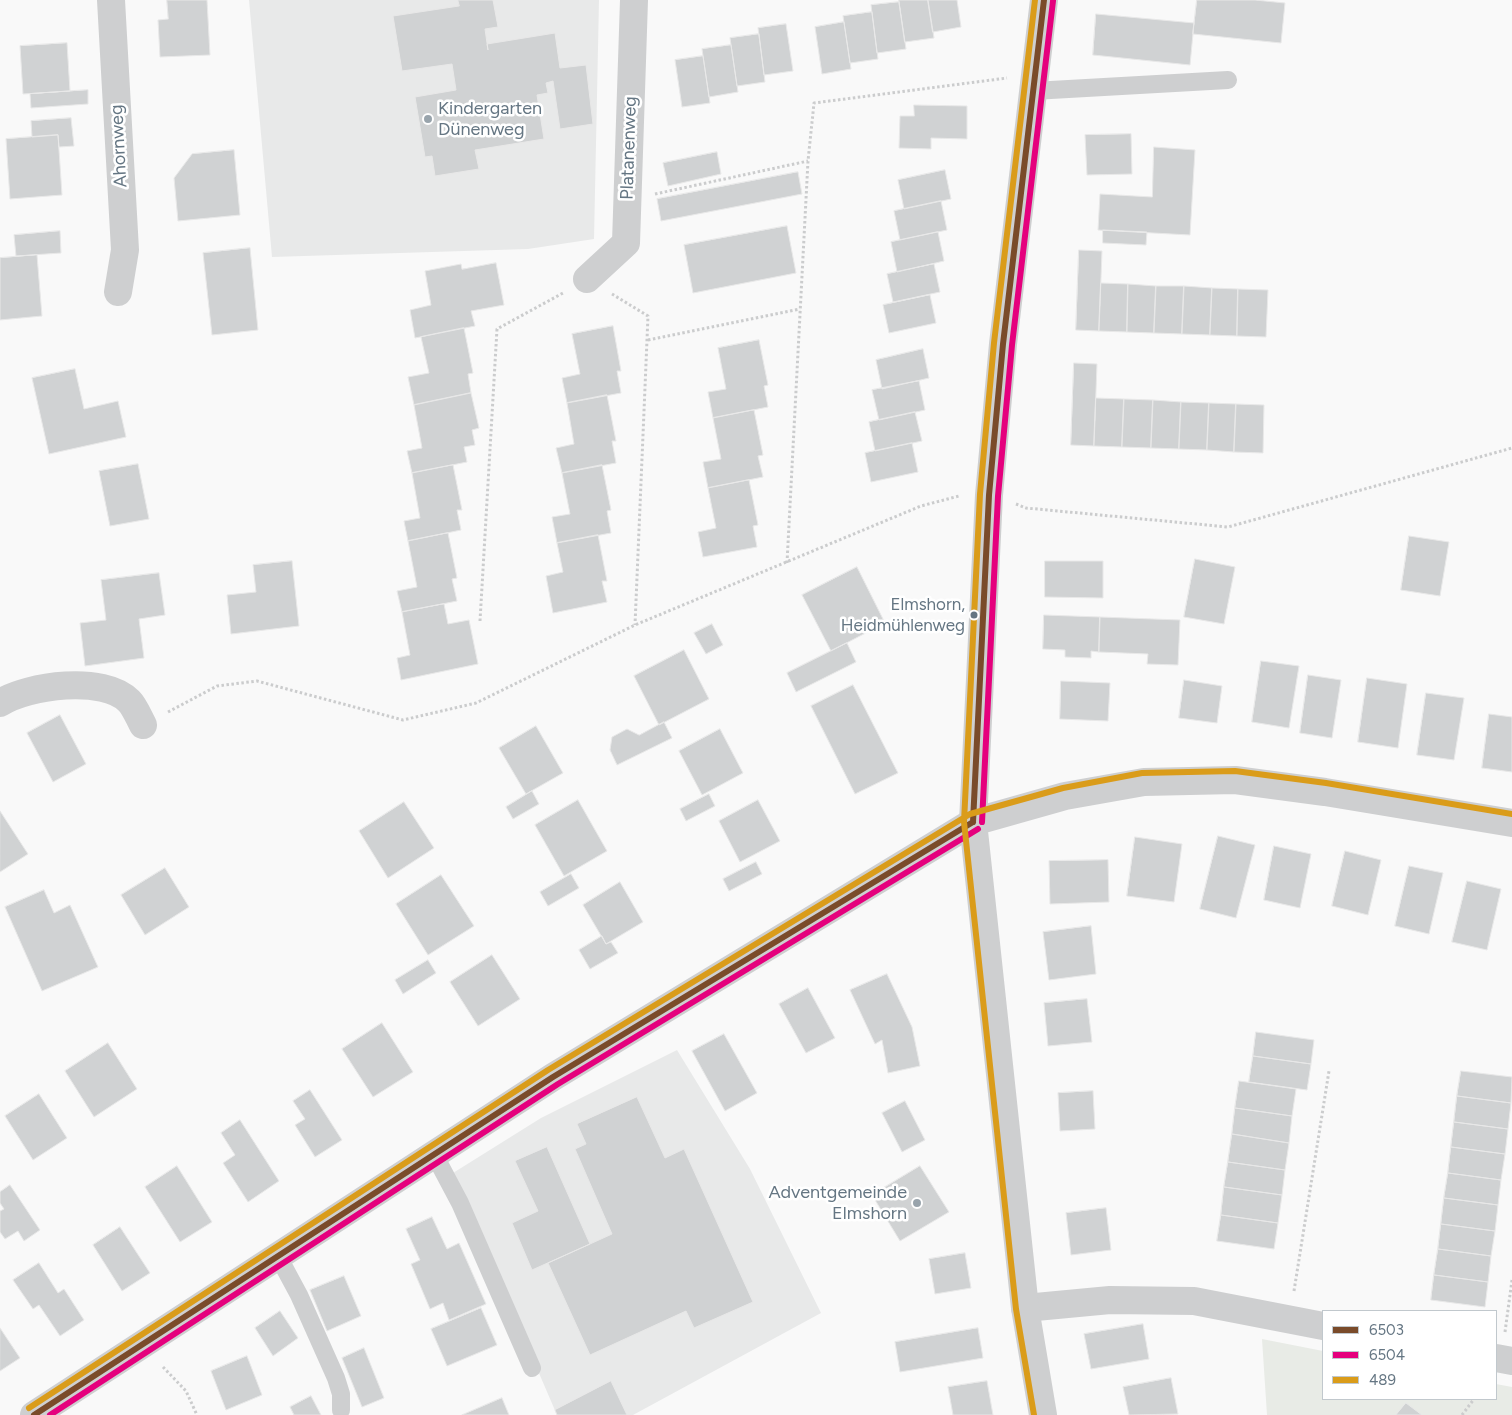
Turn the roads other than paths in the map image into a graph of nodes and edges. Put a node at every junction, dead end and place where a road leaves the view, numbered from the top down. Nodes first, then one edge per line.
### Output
1 (111, 0) edge
2 (634, 0) edge
3 (1044, 0) edge
4 (1228, 80) dead end
5 (1034, 82) junction
6 (587, 279) road end
7 (118, 292) dead end
8 (0, 703) edge
9 (143, 725) road end
10 (973, 822) junction
11 (1512, 823) edge
12 (434, 1154) junction
13 (278, 1256) junction
14 (1026, 1308) junction
15 (1322, 1326) edge
16 (532, 1368) dead end
17 (341, 1410) dead end
18 (34, 1415) edge
19 (1043, 1415) edge

1 - 7 street, Ahornweg
2 - 6 street, Platanenweg
3 - 5 street
4 - 5 lane
5 - 10 street
8 - 9 street
10 - 11 street
10 - 12 street
10 - 14 street
12 - 13 street
12 - 16 lane
13 - 17 lane
13 - 18 street
14 - 15 street
14 - 19 street

